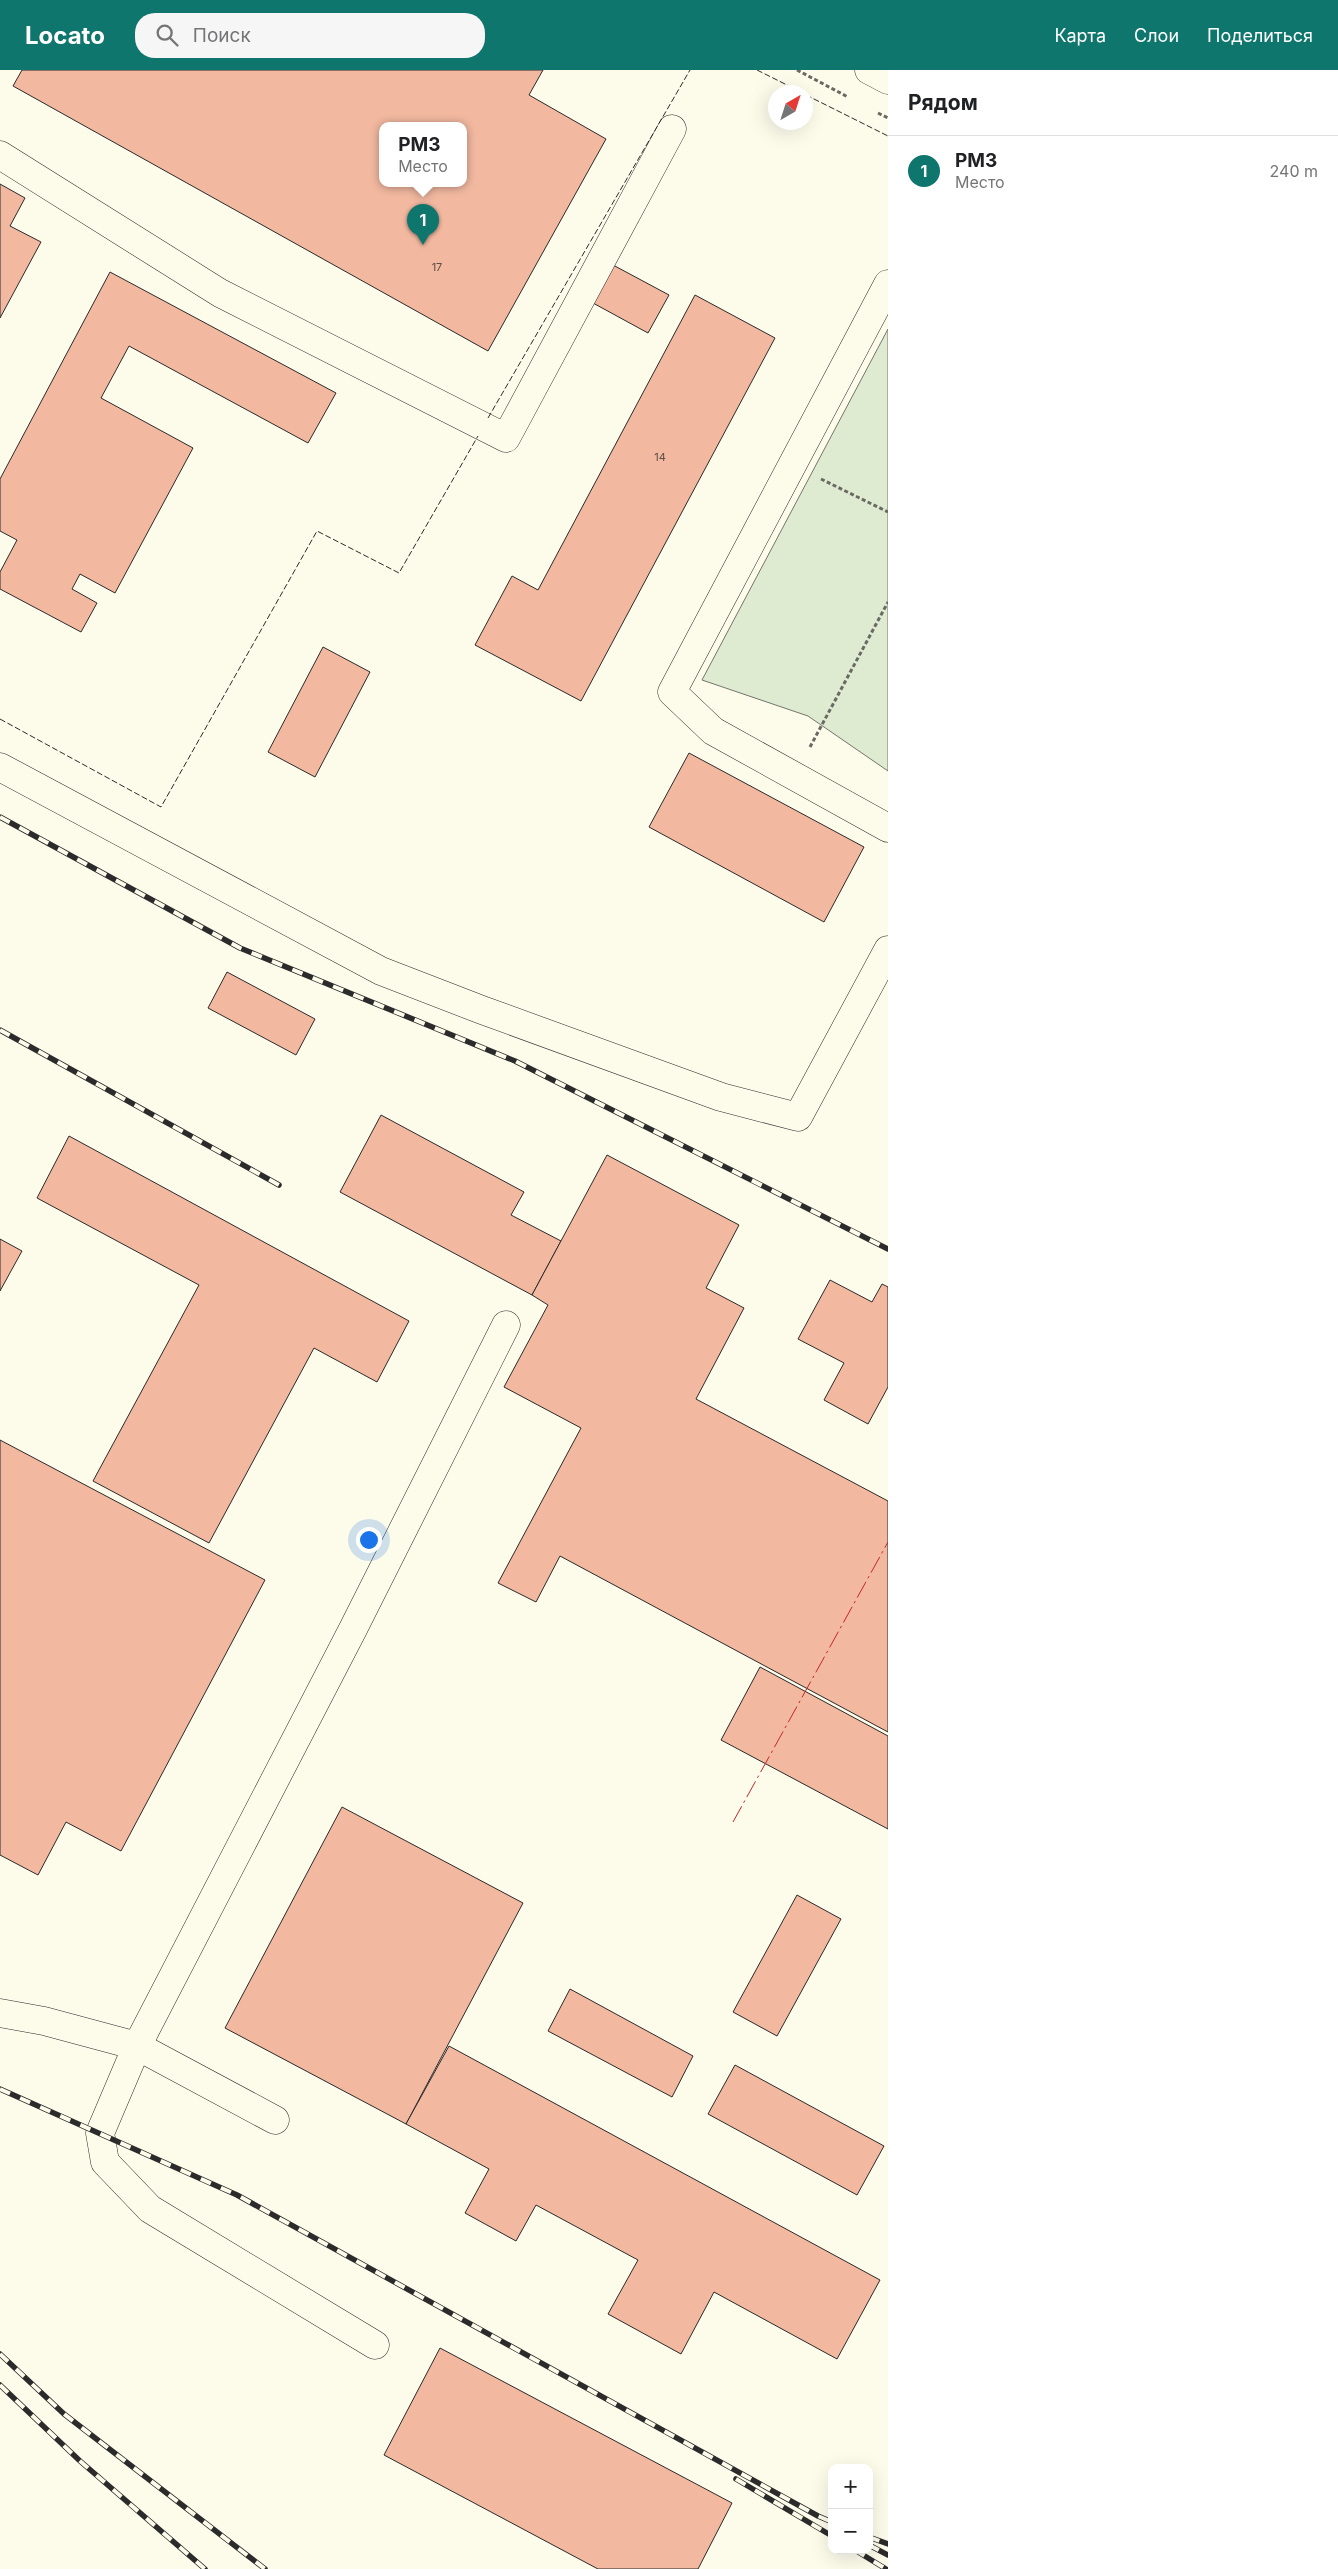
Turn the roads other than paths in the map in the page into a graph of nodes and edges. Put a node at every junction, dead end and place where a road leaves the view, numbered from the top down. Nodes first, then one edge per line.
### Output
1 (869, 70) edge
2 (888, 80) edge
3 (672, 129) dead end
4 (0, 155) edge
5 (888, 284) edge
6 (0, 767) edge
7 (888, 828) edge
8 (888, 950) edge
9 (506, 1324) dead end
10 (0, 2013) edge
11 (136, 2046) junction
12 (275, 2120) dead end
13 (375, 2346) dead end

1 - 2 street
3 - 4 street
5 - 7 street
6 - 8 street
9 - 11 street
10 - 11 street
11 - 12 street
11 - 13 street

